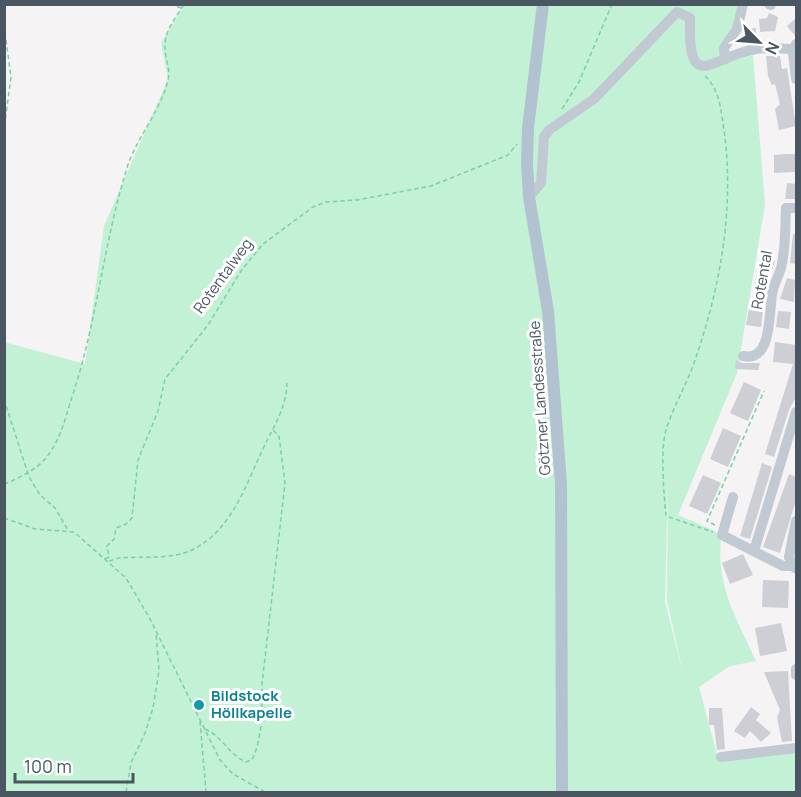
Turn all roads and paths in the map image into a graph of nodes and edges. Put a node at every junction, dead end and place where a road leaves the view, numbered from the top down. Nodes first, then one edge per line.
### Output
1 (170, 4) edge
2 (184, 4) edge
3 (543, 4) edge
4 (612, 4) edge
5 (743, 4) edge
6 (182, 8) junction
7 (4, 25) edge
8 (795, 47) edge
9 (724, 59) junction
10 (700, 65) junction
11 (796, 79) edge
12 (561, 110) dead end
13 (4, 129) edge
14 (518, 141) dead end
15 (530, 197) junction
16 (796, 208) edge
17 (742, 356) dead end
18 (287, 383) dead end
19 (764, 391) dead end
20 (4, 399) edge
21 (796, 412) edge
22 (273, 430) junction
23 (27, 472) junction
24 (4, 484) edge
25 (733, 497) dead end
26 (4, 518) edge
27 (796, 521) edge
28 (68, 530) junction
29 (723, 532) junction
30 (754, 551) junction
31 (105, 559) junction
32 (109, 562) junction
33 (794, 568) edge
34 (156, 633) junction
35 (796, 669) edge
36 (796, 675) edge
37 (200, 720) junction
38 (205, 728) junction
39 (796, 748) edge
40 (721, 757) dead end
41 (126, 792) edge
42 (206, 792) edge
43 (265, 792) edge
44 (562, 792) edge

1 - 6 path
2 - 6 path
3 - 15 main road, Götzner Landesstraße
4 - 12 path
5 - 9 street
6 - 23 path
7 - 13 path
8 - 9 street
8 - 11 street
9 - 10 street
10 - 15 street
10 - 29 path
14 - 31 path, Rotentalweg
15 - 44 main road, Götzner Landesstraße
16 - 17 street, Rotental
18 - 22 path
19 - 29 path
20 - 23 path
21 - 30 street
22 - 32 path
22 - 38 path
23 - 24 path
23 - 28 path
25 - 29 street
26 - 28 path
27 - 33 street
28 - 31 path
29 - 30 street
30 - 33 street
31 - 32 path
32 - 34 path
34 - 37 path
34 - 41 path
35 - 36 street
37 - 38 path
37 - 42 path
38 - 43 path
39 - 40 street

